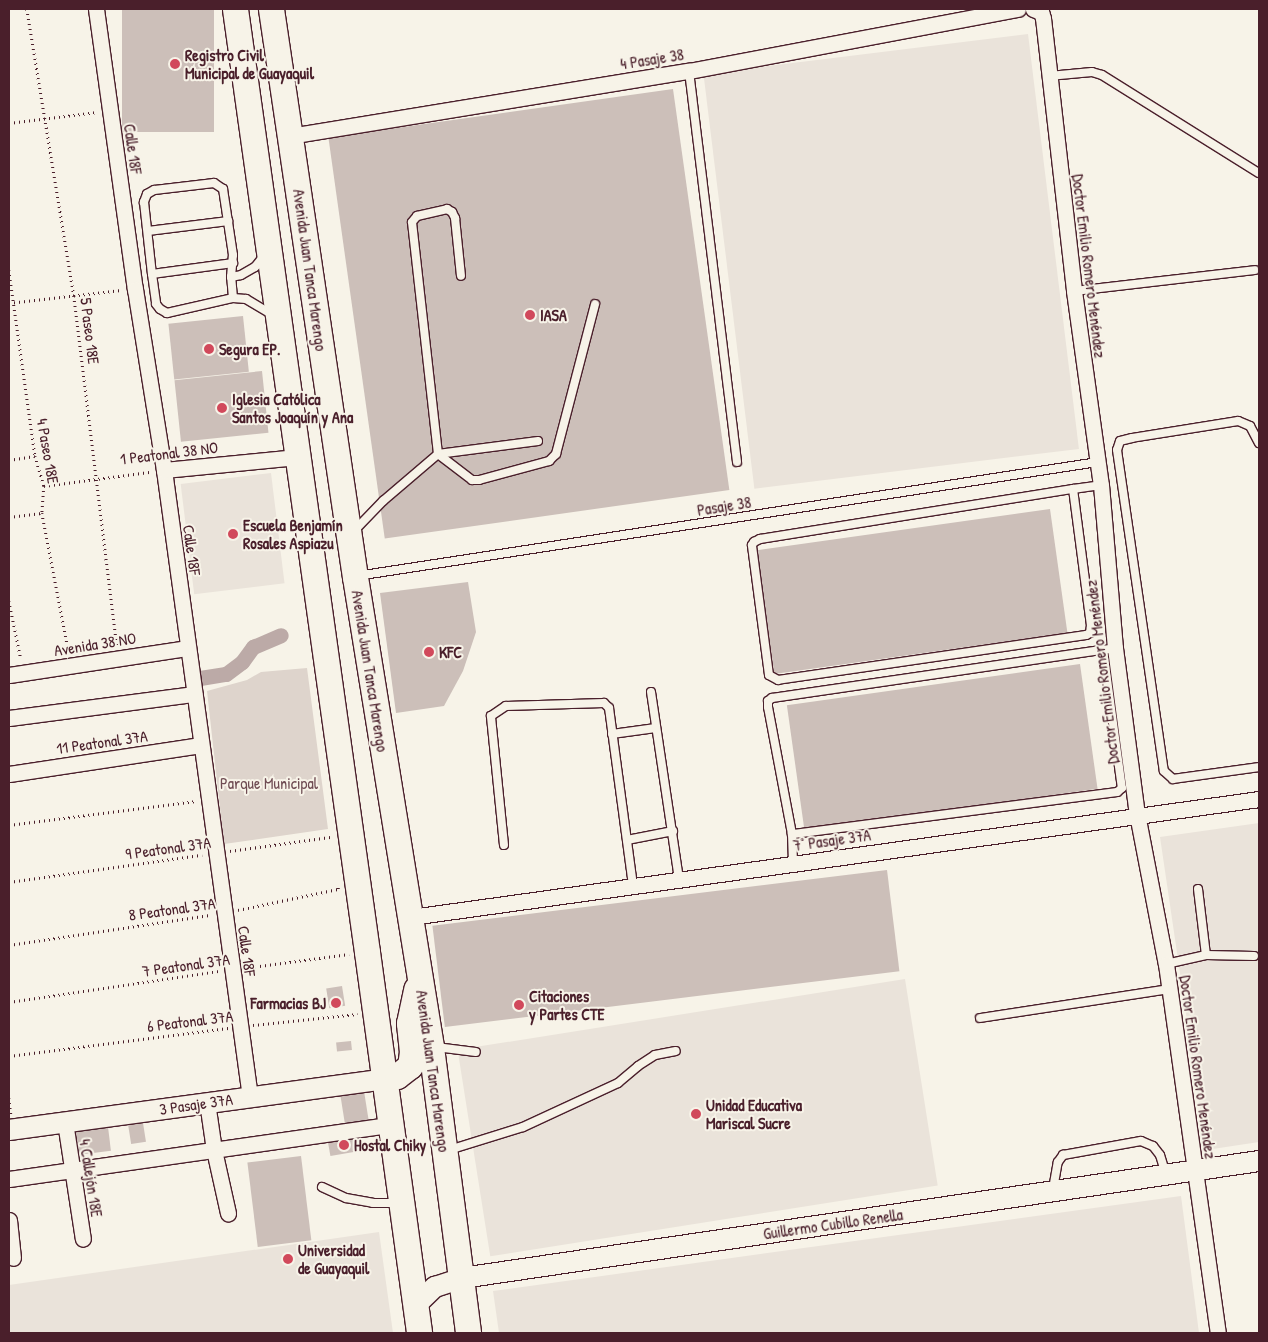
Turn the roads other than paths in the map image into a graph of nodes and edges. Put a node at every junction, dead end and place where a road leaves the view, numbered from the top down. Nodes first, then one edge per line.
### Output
1 (96, 9) edge
2 (235, 9) edge
3 (260, 9) edge
4 (272, 9) edge
5 (1018, 9) edge
6 (1034, 9) edge
7 (689, 71) junction
8 (1049, 76) junction
9 (284, 94) junction
10 (290, 136) junction
11 (1259, 173) edge
12 (228, 221) junction
13 (148, 232) junction
14 (268, 250) junction
15 (233, 263) junction
16 (1255, 270) dead end
17 (152, 274) junction
18 (461, 276) dead end
19 (231, 277) junction
20 (1074, 291) junction
21 (233, 298) junction
22 (594, 304) dead end
23 (277, 319) junction
24 (538, 441) dead end
25 (1259, 443) edge
26 (438, 454) junction
27 (297, 457) junction
28 (737, 462) dead end
29 (1098, 462) junction
30 (164, 470) junction
31 (1101, 485) junction
32 (1073, 489) junction
33 (349, 536) junction
34 (355, 577) junction
35 (188, 648) junction
36 (1109, 649) junction
37 (16, 674) edge
38 (651, 692) dead end
39 (194, 694) junction
40 (9, 718) edge
41 (656, 728) junction
42 (612, 734) junction
43 (201, 745) junction
44 (1259, 767) edge
45 (9, 774) edge
46 (1259, 799) edge
47 (1137, 814) junction
48 (673, 830) junction
49 (792, 834) junction
50 (627, 840) junction
51 (504, 845) dead end
52 (793, 863) junction
53 (679, 879) junction
54 (633, 885) junction
55 (1198, 889) dead end
56 (411, 917) junction
57 (1206, 955) junction
58 (1254, 956) dead end
59 (1166, 964) junction
60 (419, 972) junction
61 (1169, 989) junction
62 (980, 1018) dead end
63 (431, 1047) junction
64 (676, 1051) dead end
65 (476, 1052) dead end
66 (384, 1079) junction
67 (250, 1096) junction
68 (207, 1102) junction
69 (65, 1122) junction
70 (390, 1125) junction
71 (9, 1130) edge
72 (214, 1150) junction
73 (444, 1151) junction
74 (1259, 1162) edge
75 (72, 1170) junction
76 (1196, 1171) junction
77 (1166, 1175) junction
78 (9, 1179) edge
79 (322, 1187) dead end
80 (1053, 1191) junction
81 (402, 1203) junction
82 (228, 1213) dead end
83 (9, 1220) edge
84 (83, 1239) dead end
85 (13, 1258) dead end
86 (462, 1278) junction
87 (415, 1306) junction
88 (418, 1333) edge
89 (468, 1333) edge
90 (1218, 1333) edge

1 - 30 street, Calle 18F
2 - 14 main road
3 - 9 main road
4 - 9 main road, Avenida Juan Tanca Marengo
5 - 7 street, 4 Pasaje 38
6 - 8 street, Doctor Emilio Romero Menéndez
7 - 10 street, 4 Pasaje 38
7 - 28 lane
8 - 11 lane
8 - 20 street, Doctor Emilio Romero Menéndez
9 - 10 main road, Avenida Juan Tanca Marengo
10 - 33 main road, Avenida Juan Tanca Marengo
12 - 13 lane
12 - 13 lane
12 - 15 lane
13 - 17 lane
14 - 19 lane
14 - 23 main road
15 - 17 lane
15 - 19 lane
16 - 20 lane
17 - 21 lane
18 - 26 lane
19 - 21 lane
20 - 29 street, Doctor Emilio Romero Menéndez
21 - 23 lane
22 - 26 lane
23 - 27 main road
24 - 26 lane
25 - 44 lane
26 - 33 lane
27 - 30 street, 1 Peatonal 38 NO
27 - 66 main road
29 - 31 street, Doctor Emilio Romero Menéndez
29 - 34 lane, Pasaje 38
30 - 35 street, Calle 18F
31 - 32 lane
31 - 36 street, Doctor Emilio Romero Menéndez
32 - 32 lane
33 - 34 main road, Avenida Juan Tanca Marengo
34 - 56 main road, Avenida Juan Tanca Marengo
35 - 37 street, Avenida 38 NO
35 - 39 street, Calle 18F
36 - 47 street, Doctor Emilio Romero Menéndez
36 - 49 lane
36 - 49 lane
38 - 41 lane
39 - 40 street
39 - 43 street, Calle 18F
41 - 42 lane
41 - 48 lane
42 - 50 lane
42 - 51 lane
43 - 45 street, 11 Peatonal 37A
43 - 67 street, Calle 18F
46 - 47 street, 7° Pasaje 37A
47 - 52 street, 7° Pasaje 37A
47 - 59 street, Doctor Emilio Romero Menéndez
48 - 50 lane
48 - 53 lane
49 - 52 lane
50 - 54 lane
52 - 53 street, 7° Pasaje 37A
53 - 54 street, 7° Pasaje 37A
54 - 56 street, 7° Pasaje 37A
55 - 57 lane
56 - 60 main road, Avenida Juan Tanca Marengo
57 - 58 lane
57 - 59 lane
59 - 61 street, Doctor Emilio Romero Menéndez
60 - 63 main road, Avenida Juan Tanca Marengo
60 - 66 main road
61 - 62 lane
61 - 76 street, Doctor Emilio Romero Menéndez
63 - 65 lane
63 - 73 main road, Avenida Juan Tanca Marengo
64 - 73 lane
66 - 67 street, 3 Pasaje 37A
66 - 70 main road
67 - 68 street, 3 Pasaje 37A
68 - 69 street, 3 Pasaje 37A
68 - 72 street
69 - 71 street, 3 Pasaje 37A
69 - 75 street, 4 Callejón 18E
70 - 72 street
70 - 81 main road
72 - 75 street
72 - 82 street
73 - 86 main road, Avenida Juan Tanca Marengo
74 - 76 street, Guillermo Cubillo Renella
75 - 78 street
75 - 84 street, 4 Callejón 18E
76 - 77 street, Guillermo Cubillo Renella
76 - 90 street, Doctor Emilio Romero Menéndez
77 - 80 street, Guillermo Cubillo Renella
77 - 80 lane
79 - 81 lane
80 - 86 street, Guillermo Cubillo Renella
81 - 87 main road
83 - 85 street
86 - 87 street, Guillermo Cubillo Renella
86 - 89 main road, Avenida Juan Tanca Marengo
87 - 88 main road

